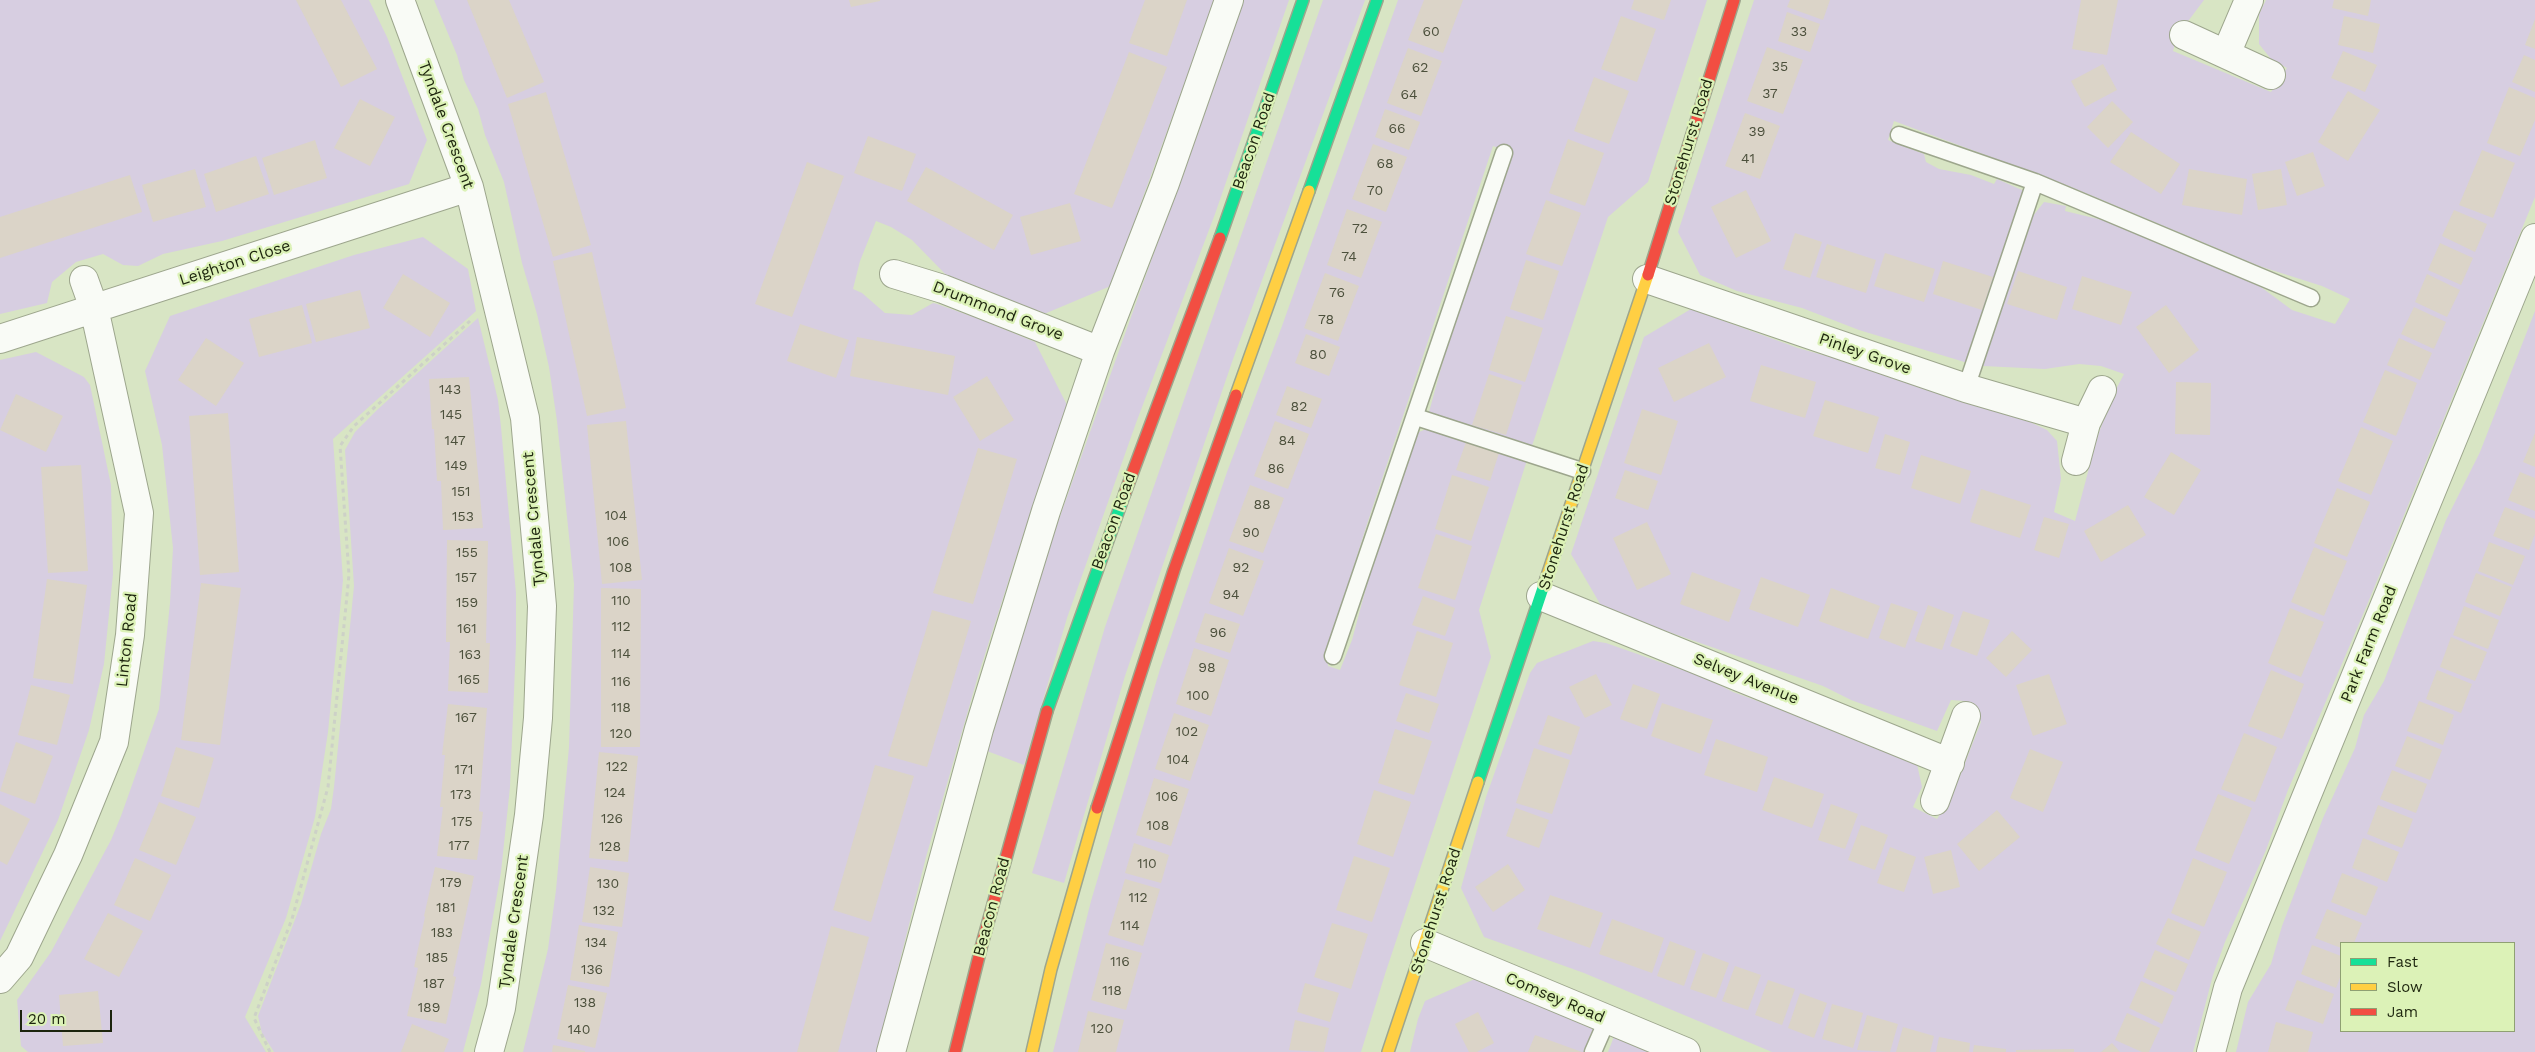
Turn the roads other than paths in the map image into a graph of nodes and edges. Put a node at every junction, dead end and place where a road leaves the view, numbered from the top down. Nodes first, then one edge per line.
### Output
1 (400, 0) edge
2 (1228, 0) edge
3 (1303, 0) edge
4 (1377, 0) edge
5 (1734, 0) edge
6 (2249, 0) edge
7 (2184, 35) dead end
8 (2226, 54) junction
9 (2271, 75) dead end
10 (1900, 135) dead end
11 (1504, 153) dead end
12 (2035, 182) junction
13 (469, 187) junction
14 (2535, 238) edge
15 (894, 274) dead end
16 (1646, 279) junction
17 (84, 280) dead end
18 (2311, 298) dead end
19 (94, 308) junction
20 (0, 339) edge
21 (1100, 351) junction
22 (1966, 388) junction
23 (2102, 390) dead end
24 (1416, 417) junction
25 (2086, 423) junction
26 (2076, 461) dead end
27 (1582, 472) junction
28 (1541, 596) junction
29 (1333, 656) dead end
30 (1966, 716) dead end
31 (1950, 763) junction
32 (1935, 800) dead end
33 (1425, 944) junction
34 (0, 979) edge
35 (1607, 1020) junction
36 (490, 1052) edge
37 (891, 1052) edge
38 (955, 1052) edge
39 (1032, 1052) edge
40 (1388, 1052) edge
41 (1593, 1052) edge
42 (1686, 1052) edge
43 (2210, 1052) edge

1 - 13 street, Tyndale Crescent
2 - 21 street
3 - 38 street, Beacon Road
4 - 39 street
5 - 16 street, Stonehurst Road
6 - 8 street
7 - 8 street
8 - 9 street
10 - 12 lane
11 - 24 lane
12 - 18 lane
12 - 22 lane
13 - 19 street, Leighton Close
13 - 36 street, Tyndale Crescent
14 - 43 street, Park Farm Road
15 - 21 street, Drummond Grove
16 - 22 street, Pinley Grove
16 - 27 street, Stonehurst Road
17 - 19 street, Linton Road
19 - 20 street, Leighton Close
19 - 34 street, Linton Road
21 - 37 street
22 - 25 street, Pinley Grove
23 - 25 street
24 - 27 lane
24 - 29 lane
25 - 26 street
27 - 28 street, Stonehurst Road
28 - 31 street, Selvey Avenue
28 - 33 street, Stonehurst Road
30 - 31 street
31 - 32 street
33 - 35 street, Comsey Road
33 - 40 street, Stonehurst Road
35 - 41 lane
35 - 42 street, Comsey Road

